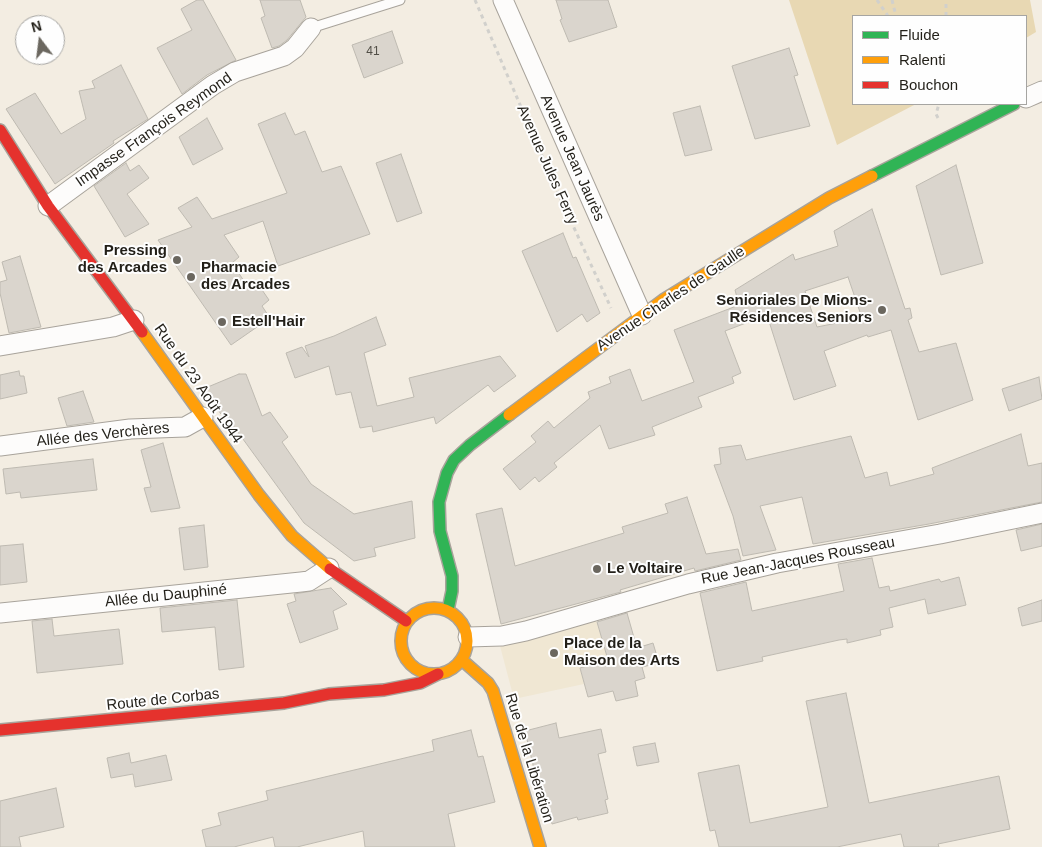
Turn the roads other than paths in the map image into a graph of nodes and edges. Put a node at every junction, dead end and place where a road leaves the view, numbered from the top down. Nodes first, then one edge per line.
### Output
1 (400, 0) edge
2 (503, 0) edge
3 (311, 28) joint
4 (1042, 91) edge
5 (1027, 98) edge
6 (1012, 105) edge
7 (0, 130) edge
8 (48, 206) junction
9 (642, 315) junction
10 (134, 320) junction
11 (0, 346) edge
12 (203, 417) junction
13 (0, 446) edge
14 (1042, 513) edge
15 (329, 568) junction
16 (448, 610) junction
17 (0, 613) edge
18 (406, 621) junction
19 (468, 637) junction
20 (402, 650) junction
21 (462, 660) junction
22 (393, 663) dead end
23 (438, 674) junction
24 (377, 677) dead end
25 (329, 694) junction
26 (0, 730) edge
27 (540, 847) edge

1 - 3 lane
2 - 9 street, Avenue Jean Jaurès
3 - 8 street, Impasse François Reymond
4 - 5 street
6 - 9 street, Avenue Charles de Gaulle
7 - 8 street, Rue du 23 Août 1944
8 - 10 street, Rue du 23 Août 1944
9 - 16 street, Avenue Charles de Gaulle
10 - 11 street
10 - 12 street, Rue du 23 Août 1944
12 - 13 street, Allée des Verchères
12 - 15 street, Rue du 23 Août 1944
14 - 19 street, Rue Jean-Jacques Rousseau
15 - 17 street, Allée du Dauphiné
15 - 18 street, Rue du 23 Août 1944
16 - 18 street
16 - 19 street
18 - 20 street
19 - 21 street
20 - 22 street
20 - 23 street
21 - 23 street
21 - 27 street, Rue de la Libération
23 - 25 street, Route de Corbas
24 - 25 street, Route de Corbas
25 - 26 street, Route de Corbas

